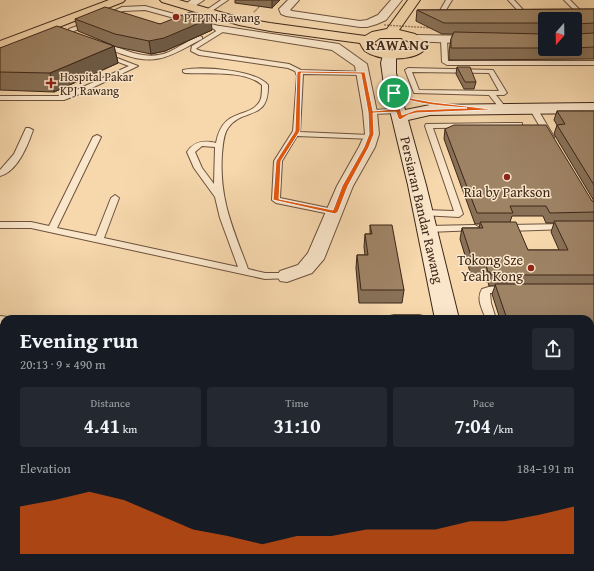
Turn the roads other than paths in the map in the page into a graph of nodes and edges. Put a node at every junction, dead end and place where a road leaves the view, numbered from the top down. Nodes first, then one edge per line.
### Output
1 (98, 0) edge
2 (119, 0) edge
3 (167, 0) edge
4 (225, 0) edge
5 (294, 0) edge
6 (397, 0) edge
7 (414, 0) edge
8 (449, 0) edge
9 (511, 0) edge
10 (567, 0) edge
11 (196, 1) edge
12 (207, 12) junction
13 (581, 12) edge
14 (441, 14) edge
15 (538, 14) edge
16 (239, 20) junction
17 (414, 23) dead end
18 (56, 25) junction
19 (222, 29) junction
20 (71, 30) junction
21 (385, 31) junction
22 (0, 34) edge
23 (78, 35) edge
24 (411, 37) junction
25 (17, 39) junction
26 (367, 40) junction
27 (444, 40) junction
28 (490, 40) edge
29 (98, 42) edge
30 (0, 45) edge
31 (0, 49) edge
32 (100, 54) edge
33 (389, 54) junction
34 (594, 63) edge
35 (185, 71) dead end
36 (299, 72) junction
37 (363, 73) junction
38 (394, 93) junction
39 (491, 93) junction
40 (0, 98) edge
41 (533, 108) junction
42 (594, 108) edge
43 (495, 109) junction
44 (370, 112) junction
45 (399, 115) junction
46 (519, 125) edge
47 (29, 130) dead end
48 (295, 134) junction
49 (97, 137) dead end
50 (370, 137) junction
51 (554, 142) edge
52 (219, 146) junction
53 (0, 174) edge
54 (115, 198) dead end
55 (221, 198) junction
56 (335, 212) junction
57 (426, 221) junction
58 (0, 225) edge
59 (570, 227) edge
60 (52, 230) junction
61 (99, 240) junction
62 (244, 271) junction
63 (287, 276) joint
64 (518, 290) edge
65 (446, 315) edge
66 (490, 315) edge

1 - 22 main road
2 - 18 main road
3 - 11 main road
4 - 12 lane
5 - 6 street
7 - 21 main road
8 - 14 lane
9 - 15 lane
10 - 13 lane
11 - 12 main road
12 - 16 main road
16 - 19 street
16 - 26 main road
17 - 24 main road
18 - 20 lane
18 - 25 main road
19 - 20 lane
19 - 29 lane
19 - 36 lane
19 - 37 street
20 - 23 lane
21 - 24 main road
21 - 26 main road
24 - 27 street
24 - 33 main road
25 - 30 main road
25 - 31 lane
26 - 33 main road
27 - 28 street
27 - 34 lane
32 - 40 lane
33 - 38 street, Persiaran Bandar Rawang
35 - 52 lane
36 - 37 lane
36 - 48 lane
37 - 44 street
38 - 43 street
38 - 45 street, Persiaran Bandar Rawang
39 - 39 lane
39 - 43 lane
41 - 42 street
41 - 43 street
41 - 51 lane
43 - 45 street
44 - 45 lane
44 - 50 street
45 - 57 street, Persiaran Bandar Rawang
46 - 57 lane
47 - 53 lane
48 - 50 lane
48 - 56 lane
49 - 60 lane
50 - 56 street
52 - 55 lane
52 - 55 lane
54 - 61 lane
55 - 62 lane
56 - 63 street
57 - 59 lane
57 - 65 street, Persiaran Bandar Rawang
58 - 60 lane
60 - 61 lane
61 - 62 lane
62 - 63 lane
64 - 66 lane

